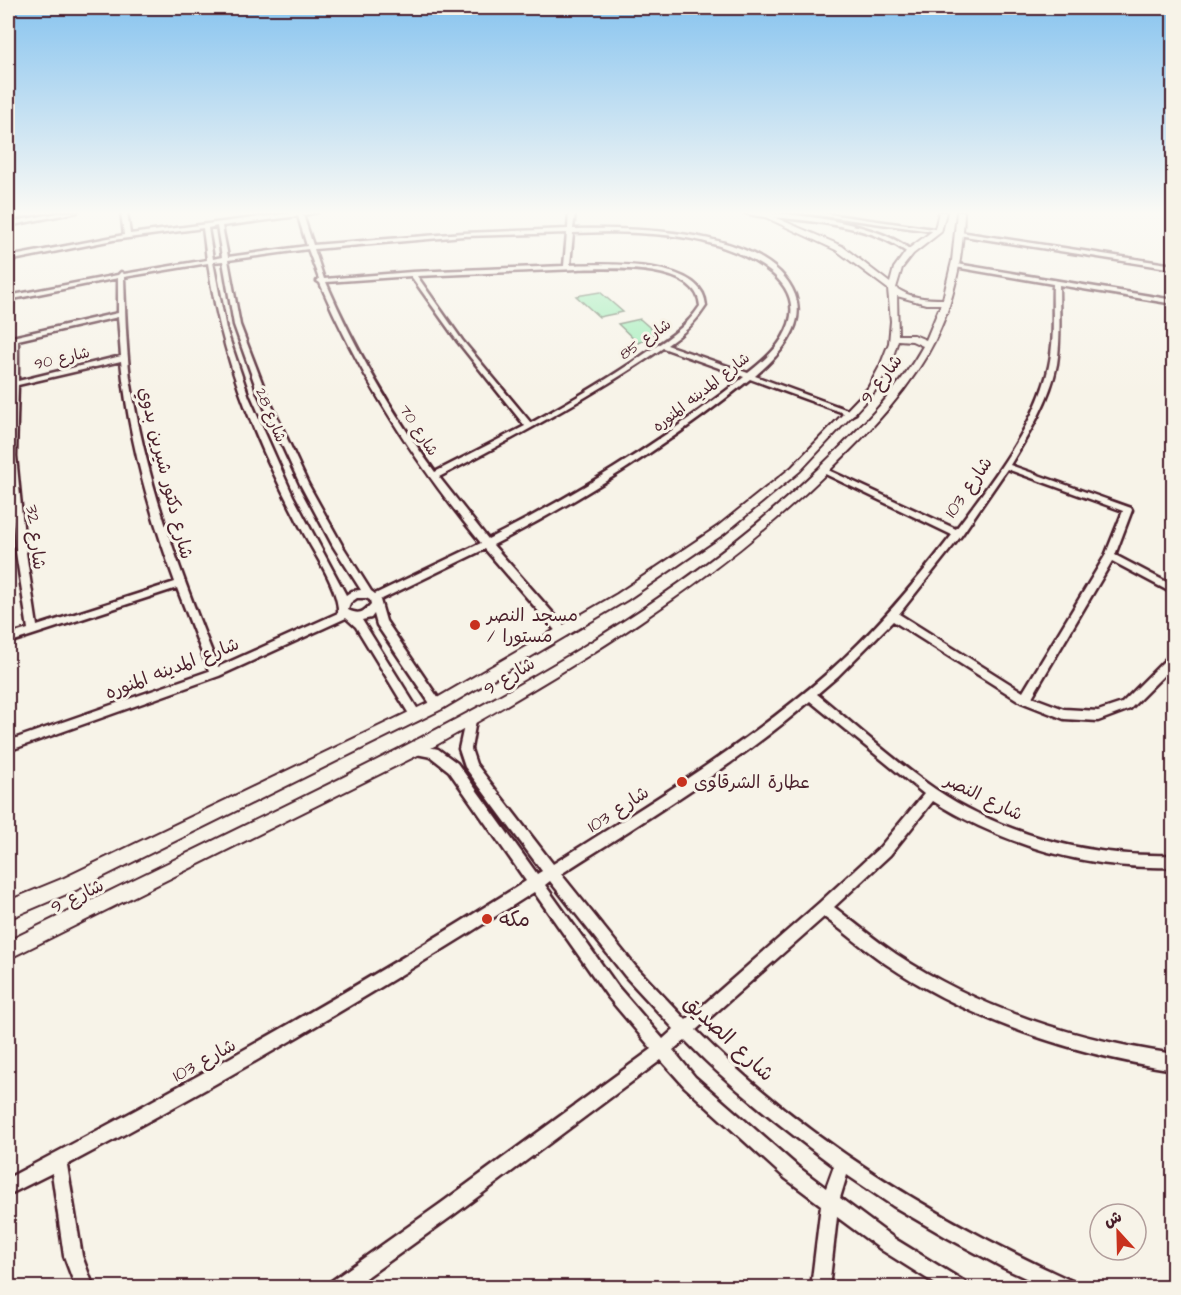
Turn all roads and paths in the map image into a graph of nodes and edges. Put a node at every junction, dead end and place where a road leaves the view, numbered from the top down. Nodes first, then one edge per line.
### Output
1 (130, 272) edge
2 (213, 272) edge
3 (227, 272) edge
4 (317, 272) edge
5 (447, 272) edge
6 (661, 272) edge
7 (775, 272) edge
8 (870, 272) edge
9 (897, 272) edge
10 (955, 272) edge
11 (997, 272) edge
12 (121, 274) junction
13 (412, 274) junction
14 (320, 281) junction
15 (1056, 282) junction
16 (892, 289) junction
17 (8, 298) edge
18 (945, 301) junction
19 (1173, 302) edge
20 (120, 315) junction
21 (237, 325) junction
22 (223, 328) junction
23 (894, 338) junction
24 (11, 340) edge
25 (662, 345) junction
26 (928, 345) junction
27 (123, 358) junction
28 (751, 375) junction
29 (11, 384) edge
30 (852, 412) junction
31 (530, 427) junction
32 (1006, 466) junction
33 (823, 471) junction
34 (433, 476) junction
35 (958, 534) junction
36 (20, 546) junction
37 (486, 546) junction
38 (8, 550) edge
39 (1110, 556) junction
40 (178, 584) junction
41 (1173, 591) edge
42 (373, 599) junction
43 (346, 612) junction
44 (892, 615) junction
45 (33, 631) junction
46 (563, 632) junction
47 (8, 639) edge
48 (1173, 658) edge
49 (215, 673) junction
50 (809, 694) junction
51 (1025, 699) junction
52 (437, 705) junction
53 (416, 716) junction
54 (470, 720) junction
55 (8, 746) edge
56 (415, 750) junction
57 (932, 793) junction
58 (1173, 861) edge
59 (553, 872) junction
60 (536, 883) junction
61 (825, 908) junction
62 (8, 910) edge
63 (8, 950) edge
64 (686, 1030) junction
65 (662, 1051) junction
66 (1173, 1062) edge
67 (58, 1161) junction
68 (843, 1163) junction
69 (8, 1187) edge
70 (830, 1201) junction
71 (85, 1287) edge
72 (336, 1287) edge
73 (820, 1287) edge
74 (959, 1287) edge
75 (1067, 1287) edge

1 - 12 street, شارع المدينه المنوره
2 - 22 street, شارع 28
3 - 21 street, شارع 28
4 - 14 street, شارع 70
5 - 13 street, شارع 85
6 - 25 street, شارع 85
7 - 28 street, شارع المدينه المنوره
8 - 16 main road
9 - 16 main road, شارع 9
10 - 18 main road, شارع 9
11 - 15 street
12 - 17 street, شارع المدينه المنوره
12 - 20 street, شارع دكتور شيرين بدوي
13 - 14 street, شارع 85
13 - 31 street
14 - 34 street, شارع 70
15 - 19 street
15 - 32 street, شارع 103
16 - 18 main road
16 - 23 main road, شارع 9
18 - 26 main road, شارع 9
20 - 24 street
20 - 27 street, شارع دكتور شيرين بدوي
21 - 22 street
21 - 42 street, شارع 28
22 - 43 street, شارع 28
23 - 26 main road
23 - 30 main road, شارع 9
24 - 29 street, شارع 32
25 - 28 street
25 - 31 street, شارع 85
26 - 33 main road, شارع 9
27 - 29 street, شارع 90
27 - 40 street, شارع دكتور شيرين بدوي
28 - 30 street
28 - 37 street, شارع المدينه المنوره
29 - 36 street, شارع 32
30 - 46 main road, شارع 9
31 - 34 street, شارع 85
32 - 35 street, شارع 103
32 - 39 street
33 - 35 street
33 - 54 main road, شارع 9
34 - 37 street, شارع 70
35 - 44 street, شارع 103
36 - 38 street
36 - 45 street, شارع 32
37 - 42 street, شارع المدينه المنوره
37 - 46 street, شارع 70
39 - 41 street
39 - 51 street
40 - 45 street
40 - 49 street, شارع دكتور شيرين بدوي
42 - 43 street
42 - 43 street
42 - 52 street, شارع 28
43 - 49 street, شارع المدينه المنوره
43 - 53 street, شارع 28
44 - 50 street, شارع 103
44 - 51 street
45 - 47 street
46 - 52 main road, شارع 9
48 - 51 street
49 - 55 street, شارع المدينه المنوره
50 - 57 street, شارع النصر
50 - 59 street, شارع 103
52 - 53 main road, شارع 9
53 - 62 main road, شارع 9
54 - 56 main road, شارع 9
54 - 59 street, شارع الصديق
56 - 60 street
56 - 63 main road, شارع 9
57 - 58 street, شارع النصر
57 - 61 street
59 - 60 street, شارع 103
59 - 64 street, شارع الصديق
60 - 65 street
60 - 67 street, شارع 103
61 - 64 street
61 - 66 street
64 - 65 street
64 - 68 street, شارع الصديق
65 - 70 street
65 - 72 street
67 - 69 street, شارع 103
67 - 71 street
68 - 70 street
68 - 75 street, شارع الصديق
70 - 73 street
70 - 74 street

